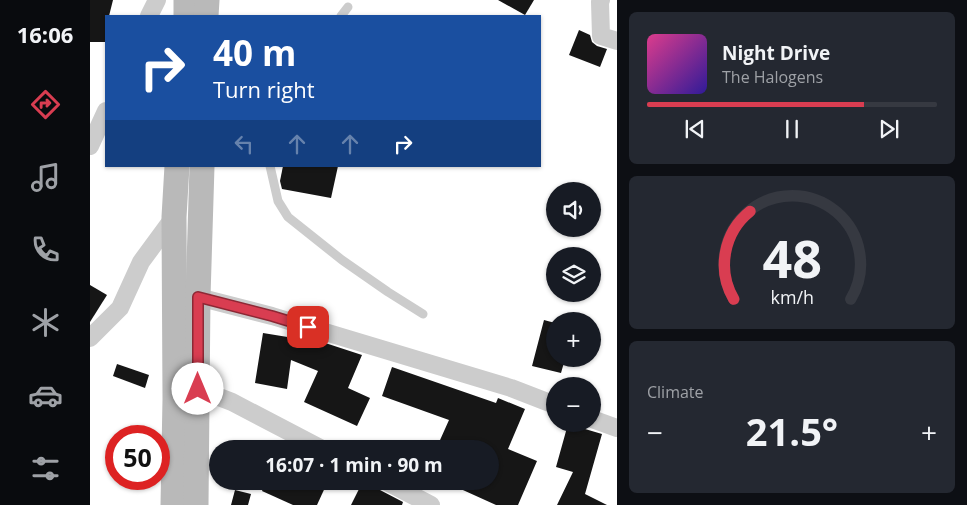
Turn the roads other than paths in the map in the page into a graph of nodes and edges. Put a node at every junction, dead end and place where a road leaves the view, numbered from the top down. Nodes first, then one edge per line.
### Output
1 (157, 0) edge
2 (186, 0) edge
3 (207, 0) edge
4 (601, 0) edge
5 (348, 7) dead end
6 (150, 15) edge
7 (186, 15) edge
8 (206, 15) edge
9 (342, 15) edge
10 (617, 41) edge
11 (105, 113) edge
12 (90, 146) edge
13 (177, 167) edge
14 (202, 167) edge
15 (270, 167) edge
16 (174, 217) junction
17 (198, 297) junction
18 (423, 314) dead end
19 (90, 338) edge
20 (198, 389) junction
21 (546, 402) edge
22 (601, 422) edge
23 (617, 428) edge
24 (305, 440) edge
25 (402, 490) edge
26 (173, 505) edge
27 (196, 505) edge
28 (431, 505) edge

1 - 6 street
2 - 7 main road
3 - 8 main road
4 - 10 street
5 - 9 lane
11 - 12 street
13 - 16 main road
14 - 17 main road
15 - 18 lane
16 - 19 street
16 - 26 main road
17 - 20 main road
17 - 21 street
20 - 24 street
20 - 27 main road
22 - 23 street
25 - 28 street

